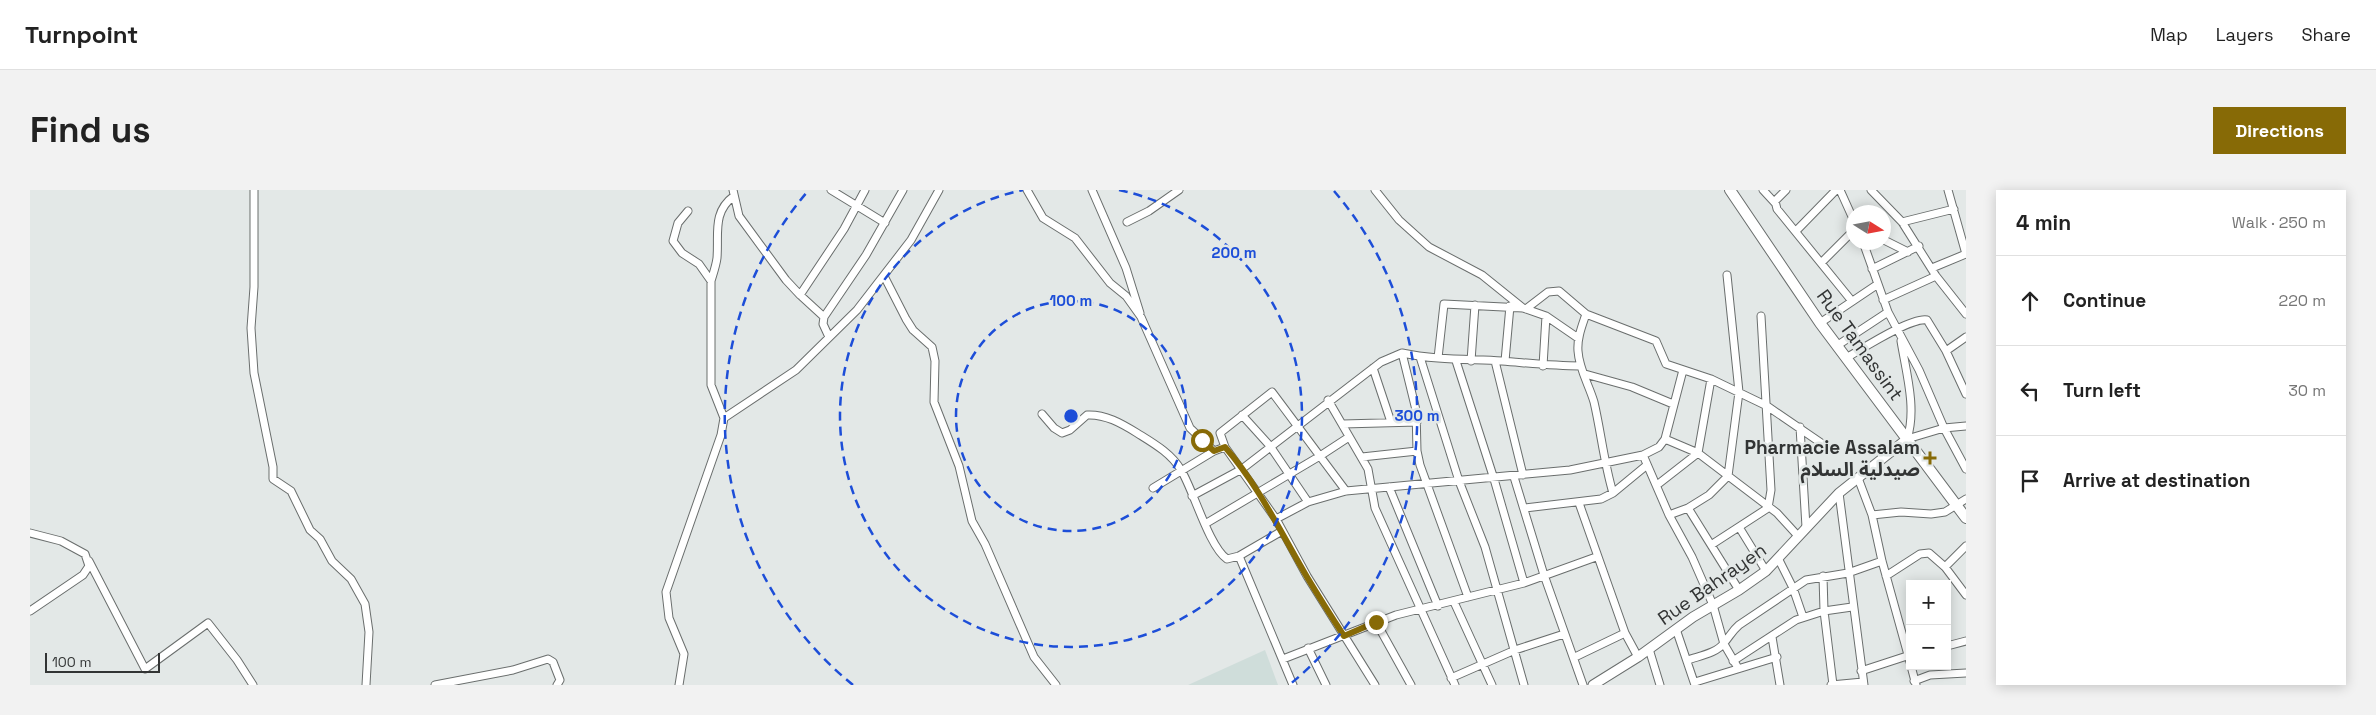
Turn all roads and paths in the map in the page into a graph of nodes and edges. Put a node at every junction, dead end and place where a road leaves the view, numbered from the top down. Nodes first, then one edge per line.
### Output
1 (254, 190) edge
2 (831, 190) edge
3 (864, 190) edge
4 (903, 190) edge
5 (939, 190) edge
6 (1027, 190) edge
7 (1092, 190) edge
8 (1179, 190) edge
9 (1375, 190) edge
10 (1730, 190) edge
11 (1763, 190) edge
12 (1786, 190) edge
13 (1836, 190) edge
14 (1840, 190) edge
15 (1871, 190) edge
16 (1948, 190) edge
17 (733, 193) edge
18 (1775, 203) junction
19 (856, 205) junction
20 (1847, 205) edge
21 (1954, 209) junction
22 (688, 211) dead end
23 (1127, 222) dead end
24 (1902, 222) junction
25 (885, 223) junction
26 (1796, 231) junction
27 (1846, 237) edge
28 (1891, 244) edge
29 (1919, 246) junction
30 (1866, 250) edge
31 (1908, 252) junction
32 (1966, 254) edge
33 (1821, 263) junction
34 (1932, 268) junction
35 (1872, 269) junction
36 (1727, 275) dead end
37 (884, 276) junction
38 (1936, 276) junction
39 (710, 281) junction
40 (1878, 284) junction
41 (800, 295) junction
42 (1851, 300) junction
43 (1883, 300) junction
44 (1475, 305) junction
45 (1510, 306) junction
46 (1524, 309) junction
47 (1888, 312) junction
48 (1586, 314) junction
49 (1966, 314) edge
50 (1546, 316) junction
51 (1761, 316) dead end
52 (824, 317) junction
53 (1140, 317) junction
54 (1820, 323) junction
55 (1899, 333) junction
56 (829, 337) junction
57 (1966, 337) edge
58 (1578, 338) junction
59 (1838, 345) junction
60 (1946, 352) junction
61 (1402, 353) junction
62 (1420, 357) junction
63 (1438, 358) junction
64 (1846, 358) junction
65 (1456, 360) junction
66 (1471, 361) junction
67 (1495, 361) junction
68 (1505, 362) junction
69 (1543, 366) junction
70 (1580, 366) junction
71 (1372, 368) junction
72 (1683, 370) junction
73 (1585, 374) junction
74 (1711, 379) junction
75 (1739, 392) junction
76 (1966, 394) edge
77 (1328, 400) junction
78 (1673, 404) junction
79 (1767, 406) junction
80 (1042, 414) dead end
81 (1242, 416) junction
82 (724, 418) junction
83 (1391, 422) junction
84 (1417, 422) junction
85 (1343, 424) junction
86 (1297, 426) junction
87 (1966, 426) edge
88 (1800, 428) junction
89 (1944, 428) junction
90 (1349, 437) junction
91 (1907, 439) junction
92 (1665, 440) junction
93 (1824, 444) dead end
94 (1270, 446) junction
95 (1225, 447) junction
96 (1214, 451) junction
97 (1417, 451) junction
98 (1698, 453) junction
99 (1643, 455) junction
100 (1320, 456) junction
101 (1362, 457) junction
102 (1604, 463) junction
103 (1647, 465) junction
104 (1242, 469) junction
105 (1966, 469) edge
106 (1182, 471) junction
107 (1288, 474) junction
108 (1523, 475) junction
109 (1728, 476) junction
110 (1514, 477) junction
111 (1858, 478) junction
112 (1494, 479) junction
113 (1459, 481) junction
114 (1427, 484) junction
115 (1657, 485) junction
116 (1389, 487) junction
117 (1154, 488) dead end
118 (1371, 489) junction
119 (1258, 492) junction
120 (1346, 492) junction
121 (1613, 492) junction
122 (1839, 493) junction
123 (1192, 496) junction
124 (1966, 499) edge
125 (1308, 502) junction
126 (1579, 503) junction
127 (1956, 505) junction
128 (1525, 508) junction
129 (1688, 508) junction
130 (1768, 508) junction
131 (1669, 515) junction
132 (1872, 516) junction
133 (1966, 518) edge
134 (1276, 519) junction
135 (1205, 524) junction
136 (1739, 527) junction
137 (1806, 527) junction
138 (1282, 531) junction
139 (30, 533) edge
140 (1798, 536) junction
141 (1711, 545) junction
142 (1966, 546) edge
143 (1238, 556) junction
144 (1596, 557) junction
145 (1778, 558) junction
146 (89, 561) junction
147 (1882, 562) junction
148 (1945, 567) junction
149 (1766, 571) junction
150 (1848, 573) junction
151 (1544, 574) junction
152 (1823, 576) junction
153 (1886, 576) junction
154 (1524, 583) junction
155 (1794, 588) junction
156 (1498, 590) junction
157 (1739, 590) junction
158 (1966, 595) edge
159 (1468, 597) junction
160 (1454, 602) junction
161 (1713, 605) junction
162 (1438, 606) junction
163 (1852, 607) junction
164 (30, 610) edge
165 (1419, 610) junction
166 (1824, 612) junction
167 (1803, 617) junction
168 (1376, 622) junction
169 (1676, 629) junction
170 (1564, 634) junction
171 (1625, 634) junction
172 (1344, 636) junction
173 (1772, 637) junction
174 (1966, 641) edge
175 (1724, 644) junction
176 (1951, 645) edge
177 (1906, 646) edge
178 (1308, 648) junction
179 (1649, 649) junction
180 (1515, 650) junction
181 (1575, 657) junction
182 (1638, 657) junction
183 (1777, 657) junction
184 (1906, 658) edge
185 (1282, 659) junction
186 (1688, 660) junction
187 (1733, 661) junction
188 (1481, 663) junction
189 (1738, 668) junction
190 (1912, 670) edge
191 (1861, 671) junction
192 (1966, 673) edge
193 (1451, 678) junction
194 (1915, 683) edge
195 (1695, 684) edge
196 (1863, 684) edge
197 (252, 685) edge
198 (366, 685) edge
199 (435, 685) edge
200 (557, 685) edge
201 (679, 685) edge
202 (1056, 685) edge
203 (1293, 685) edge
204 (1326, 685) edge
205 (1375, 685) edge
206 (1412, 685) edge
207 (1455, 685) edge
208 (1492, 685) edge
209 (1524, 685) edge
210 (1584, 685) edge
211 (1592, 685) edge
212 (1660, 685) edge
213 (1780, 685) edge
214 (1832, 685) edge

1 - 198 street
2 - 19 street
3 - 19 street
4 - 25 street
5 - 37 street
6 - 53 street
7 - 53 street
8 - 23 street
9 - 46 street
10 - 54 main road, Rue Tamassint
11 - 18 street
12 - 18 street
13 - 26 street
14 - 20 street
15 - 24 street
16 - 21 street
17 - 39 street
17 - 41 street
18 - 26 street
19 - 25 street
19 - 41 street
21 - 24 street
21 - 32 street
22 - 39 street
24 - 29 street
25 - 52 street
26 - 33 street
27 - 33 street
28 - 31 street
29 - 31 street
29 - 34 street
30 - 35 street
31 - 35 street
32 - 34 street
33 - 42 street
34 - 38 street
35 - 40 street
36 - 75 street
37 - 56 street
37 - 202 street
38 - 43 street
38 - 49 street
39 - 82 street
40 - 42 street
40 - 43 street
41 - 52 street
42 - 54 street
43 - 47 street
44 - 45 street
44 - 63 street
44 - 66 street
45 - 46 street
45 - 68 street
46 - 48 street
46 - 50 street
47 - 55 street
47 - 59 street
48 - 58 street
48 - 72 street
50 - 58 street
50 - 69 street
51 - 79 street
52 - 56 street
53 - 96 street
54 - 59 main road, Rue Tamassint
55 - 60 street
55 - 64 street
55 - 89 street
55 - 91 street
56 - 82 street
57 - 60 street
58 - 70 street
59 - 64 main road, Rue Tamassint
60 - 76 street
61 - 62 street
61 - 71 street
61 - 84 street
62 - 63 street
62 - 113 street
63 - 65 street
64 - 91 main road, Rue Tamassint
65 - 66 street
65 - 112 street
66 - 67 street
67 - 68 street
67 - 108 street
68 - 69 street
69 - 70 street
70 - 73 street
71 - 77 street
71 - 83 street
72 - 74 street
72 - 78 street
73 - 78 street
73 - 102 street
74 - 75 street
74 - 98 street
75 - 79 street
75 - 109 street
77 - 85 street
77 - 86 street
78 - 92 street
79 - 88 street
79 - 130 street
80 - 106 street
81 - 86 street
81 - 94 street
81 - 95 street
82 - 201 street
83 - 84 street
83 - 85 street
84 - 97 street
85 - 90 street
86 - 94 street
86 - 100 street
87 - 89 street
88 - 93 street
88 - 137 street
89 - 91 street
89 - 105 street
90 - 100 street
90 - 101 street
91 - 111 street, Rue Bahrayen
91 - 127 main road, Rue Tamassint
92 - 98 street
92 - 99 street
94 - 104 street
94 - 107 street
95 - 96 street
95 - 104 street
96 - 106 street
97 - 101 street
97 - 114 street
98 - 109 street
98 - 115 street
99 - 102 street
99 - 103 street
100 - 107 street
100 - 120 street
101 - 118 street
102 - 108 street
102 - 121 street
103 - 115 street
103 - 121 street
104 - 119 street
104 - 123 street
106 - 117 street
106 - 123 street
107 - 119 street
107 - 125 street
108 - 110 street
109 - 129 street
109 - 130 street
110 - 112 street
110 - 128 street
111 - 122 street, Rue Bahrayen
111 - 132 street
112 - 113 street
112 - 154 street
113 - 114 street
113 - 156 street
114 - 116 street
114 - 159 street
115 - 131 street
116 - 118 street
116 - 162 street
118 - 120 street
118 - 165 street
119 - 134 street
119 - 135 street
120 - 125 street
121 - 126 street
122 - 137 street, Rue Bahrayen
122 - 150 street
123 - 135 street
124 - 127 street
125 - 134 street
126 - 128 street
126 - 144 street
127 - 132 street
127 - 133 main road, Rue Tamassint
128 - 151 street
129 - 131 street
129 - 141 street
130 - 136 street
130 - 140 street
131 - 161 street
132 - 147 street
134 - 138 street
135 - 143 street
136 - 141 street
136 - 149 street
137 - 140 street, Rue Bahrayen
138 - 143 street
138 - 172 street
139 - 146 street
140 - 145 street, Rue Bahrayen
141 - 157 street
142 - 148 street
143 - 185 street
144 - 151 street
144 - 171 street
145 - 149 street, Rue Bahrayen
145 - 155 street
146 - 164 street
146 - 197 street
147 - 150 street
147 - 153 street
148 - 153 street
148 - 158 street
149 - 157 street, Rue Bahrayen
150 - 152 street
150 - 163 street
151 - 154 street
151 - 170 street
152 - 155 street
152 - 166 street
153 - 177 street
154 - 156 street
155 - 167 street
155 - 175 street
156 - 159 street
156 - 180 street
157 - 161 street, Rue Bahrayen
159 - 160 street
160 - 162 street
160 - 188 street
161 - 169 street, Rue Bahrayen
161 - 175 street
162 - 165 street
163 - 166 street
163 - 191 street
165 - 168 street
165 - 193 street
166 - 167 street
166 - 214 street
167 - 173 street
168 - 172 street
168 - 206 street
169 - 179 street, Rue Bahrayen
169 - 186 street
170 - 180 street
170 - 181 street
171 - 181 street
171 - 182 street
172 - 178 street
172 - 205 street
173 - 183 street
173 - 187 street
174 - 176 street
175 - 186 street
175 - 187 street
178 - 185 street
178 - 204 street
179 - 182 street, Rue Bahrayen
179 - 212 street
180 - 188 street
180 - 209 street
181 - 210 street
182 - 211 street, Rue Bahrayen
183 - 189 street
183 - 213 street
184 - 191 street
185 - 203 street
186 - 195 street
187 - 189 street
188 - 193 street
188 - 208 street
189 - 195 street
190 - 194 street
191 - 196 street
192 - 194 street
193 - 207 street
196 - 214 street
199 - 200 street

